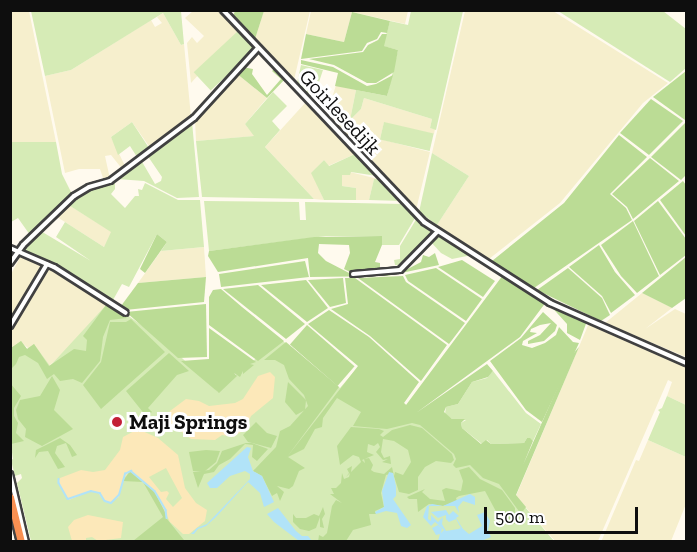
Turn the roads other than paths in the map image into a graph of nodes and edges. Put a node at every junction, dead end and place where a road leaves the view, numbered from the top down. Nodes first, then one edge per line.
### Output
1 (223, 10) edge
2 (258, 48) junction
3 (438, 231) junction
4 (10, 248) edge
5 (19, 250) junction
6 (10, 263) edge
7 (48, 264) junction
8 (353, 274) dead end
9 (126, 313) dead end
10 (10, 326) edge
11 (687, 363) edge
12 (10, 474) edge
13 (10, 497) edge
14 (21, 542) edge
15 (27, 542) edge

1 - 2 street, Goirlesedijk
2 - 3 street, Goirlesedijk
2 - 5 street
3 - 8 street
3 - 11 street, Goirlesedijk
4 - 5 street
5 - 6 street
5 - 7 street
7 - 9 street
7 - 10 street
12 - 15 street
13 - 14 highway

